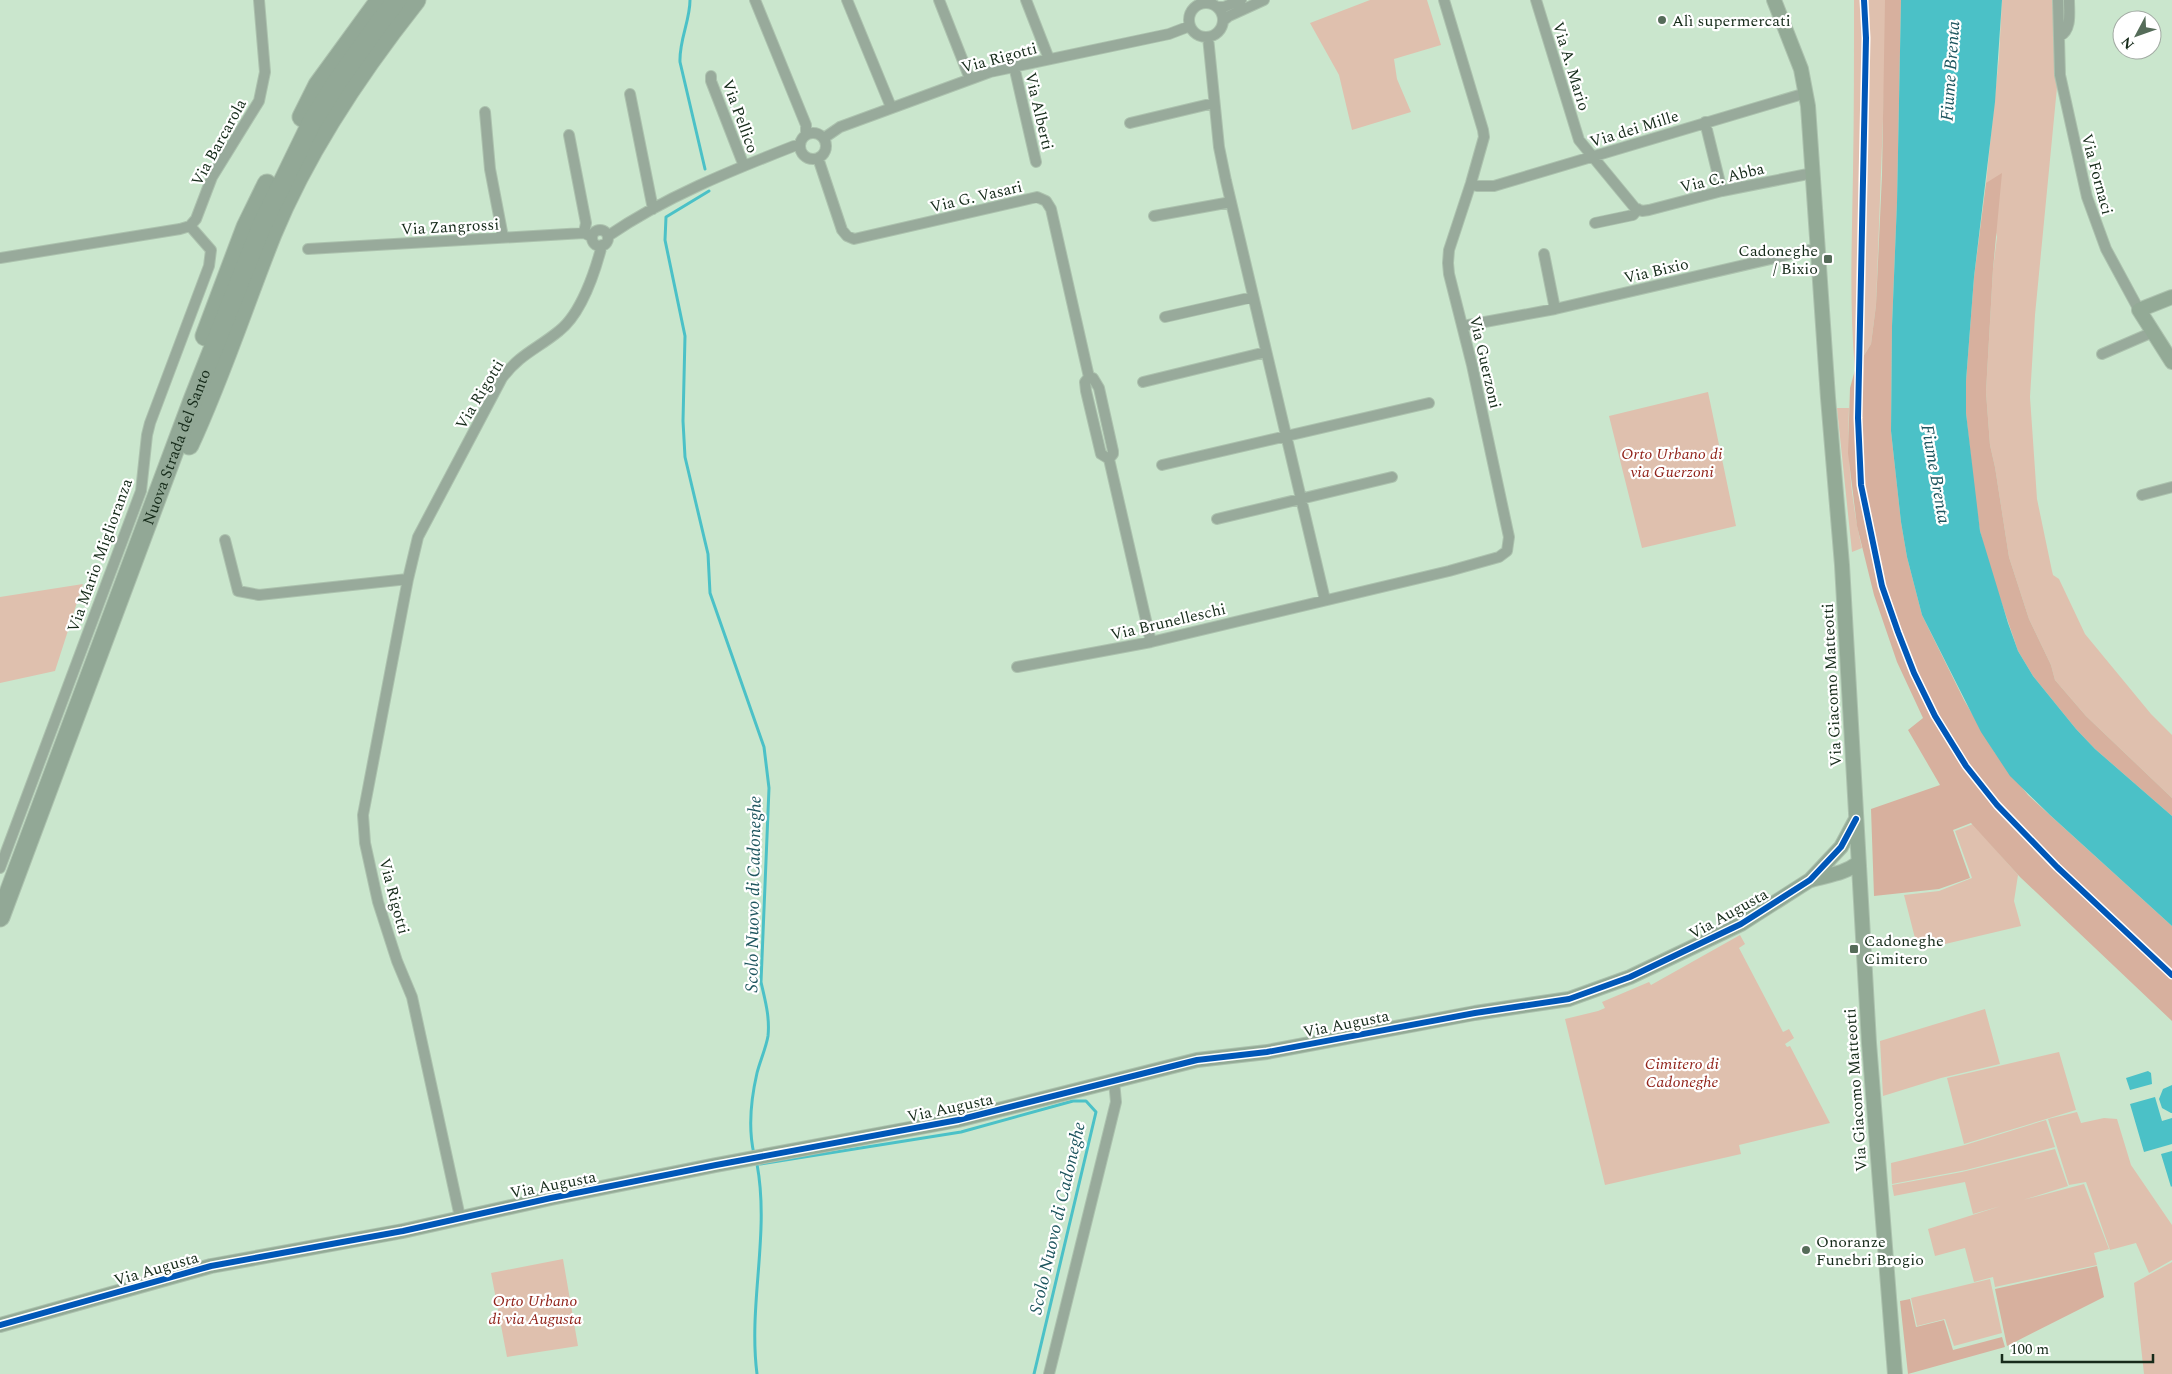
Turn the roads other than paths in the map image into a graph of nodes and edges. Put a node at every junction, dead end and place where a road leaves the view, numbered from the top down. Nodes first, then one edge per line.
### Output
1 (259, 0) edge
2 (380, 0) edge
3 (398, 0) edge
4 (416, 0) edge
5 (755, 0) edge
6 (847, 0) edge
7 (939, 0) edge
8 (1026, 0) edge
9 (1242, 0) edge
10 (1264, 0) edge
11 (1444, 0) edge
12 (1536, 0) edge
13 (1774, 0) edge
14 (2058, 0) edge
15 (2069, 0) edge
16 (1217, 7) junction
17 (1223, 21) junction
18 (1190, 26) junction
19 (2060, 36) junction
20 (1208, 37) junction
21 (1049, 59) junction
22 (1014, 66) junction
23 (711, 76) dead end
24 (970, 79) junction
25 (1806, 93) junction
26 (630, 94) dead end
27 (1214, 103) junction
28 (892, 107) junction
29 (485, 112) dead end
30 (1705, 122) junction
31 (1130, 123) dead end
32 (569, 135) dead end
33 (806, 135) junction
34 (824, 138) junction
35 (800, 146) junction
36 (1592, 156) junction
37 (818, 158) junction
38 (1036, 162) dead end
39 (744, 166) junction
40 (1813, 173) junction
41 (1471, 183) junction
42 (1722, 191) junction
43 (1231, 202) junction
44 (653, 209) junction
45 (1638, 209) junction
46 (1154, 216) dead end
47 (1595, 223) dead end
48 (185, 228) junction
49 (588, 235) junction
50 (608, 236) junction
51 (503, 237) junction
52 (602, 245) junction
53 (308, 249) dead end
54 (1819, 250) junction
55 (1544, 254) dead end
56 (0, 258) edge
57 (1253, 297) junction
58 (2172, 297) edge
59 (1555, 309) junction
60 (2139, 310) junction
61 (1165, 317) dead end
62 (1463, 326) junction
63 (2152, 332) junction
64 (1266, 352) junction
65 (2102, 354) dead end
66 (2172, 362) edge
67 (1143, 382) dead end
68 (1429, 403) dead end
69 (1287, 435) junction
70 (1162, 465) dead end
71 (1392, 477) dead end
72 (2172, 487) edge
73 (161, 491) junction
74 (2142, 495) dead end
75 (1300, 500) junction
76 (1217, 519) dead end
77 (225, 540) dead end
78 (408, 579) junction
79 (1325, 600) junction
80 (1151, 642) junction
81 (1017, 667) dead end
82 (1856, 819) junction
83 (1833, 857) junction
84 (1858, 863) junction
85 (0, 868) edge
86 (1838, 874) junction
87 (1810, 880) junction
88 (1859, 888) junction
89 (0, 917) edge
90 (1114, 1081) junction
91 (460, 1217) junction
92 (0, 1325) edge
93 (1048, 1374) edge
94 (1895, 1374) edge

1 - 48 street, Via Barcarola
2 - 73 highway
3 - 73 highway, Nuova Strada del Santo
4 - 73 highway
5 - 33 street
6 - 28 street
7 - 24 street
8 - 21 street
9 - 16 street
10 - 17 street
11 - 41 street, Via Guerzoni
12 - 36 street, Via A. Mario
13 - 25 street, Via Giacomo Matteotti
14 - 19 street, Via Fornaci
15 - 19 street, Via Fornaci
16 - 17 street
16 - 18 street
17 - 20 street
18 - 20 street
18 - 21 street, Via Rigotti
19 - 60 street, Via Fornaci
20 - 27 street
21 - 22 street, Via Rigotti
22 - 24 street, Via Rigotti
22 - 38 street, Via Alberti
23 - 39 street, Via Pellico
24 - 28 street, Via Rigotti
25 - 30 street, Via dei Mille
25 - 40 street, Via Giacomo Matteotti
26 - 44 street
27 - 31 street
27 - 43 street
28 - 34 street, Via Rigotti
29 - 51 street
30 - 36 street, Via dei Mille
30 - 42 street
32 - 49 street
33 - 34 street
33 - 35 street
34 - 37 street
35 - 37 street
35 - 39 street, Via Rigotti
36 - 41 street, Via dei Mille
36 - 45 street, Via A. Mario
37 - 80 street, Via G. Vasari
39 - 44 street, Via Rigotti
40 - 42 street, Via C. Abba
40 - 54 street, Via Giacomo Matteotti
41 - 62 street, Via Guerzoni
42 - 45 street, Via C. Abba
43 - 46 street
43 - 57 street
44 - 50 street, Via Rigotti
45 - 47 street, Via C. Abba
48 - 56 street
48 - 85 street, Via Mario Miglioranza
49 - 50 street
49 - 51 street, Via Zangrossi
49 - 52 street
50 - 52 street, Via Rigotti
51 - 53 street, Via Zangrossi
52 - 78 street, Via Rigotti
54 - 59 street, Via Bixio
54 - 82 street, Via Giacomo Matteotti
55 - 59 street
57 - 61 street
57 - 64 street
58 - 60 street
59 - 62 street, Via Bixio
60 - 63 street
62 - 79 street, Via Guerzoni
63 - 65 street
63 - 66 street
64 - 67 street
64 - 69 street
68 - 69 street
69 - 70 street
69 - 75 street
71 - 75 street
72 - 74 street
73 - 89 highway, Nuova Strada del Santo
75 - 76 street
75 - 79 street
77 - 78 street
78 - 91 street, Via Rigotti
79 - 80 street, Via Brunelleschi
80 - 81 street, Via Brunelleschi
82 - 83 street, Via Augusta
82 - 84 street, Via Giacomo Matteotti
83 - 84 street
83 - 87 street, Via Augusta
84 - 86 street, Via Augusta
84 - 88 street, Via Giacomo Matteotti
86 - 87 street, Via Augusta
86 - 88 street
87 - 90 street, Via Augusta
88 - 94 street, Via Giacomo Matteotti
90 - 91 street, Via Augusta
90 - 93 street
91 - 92 street, Via Augusta

